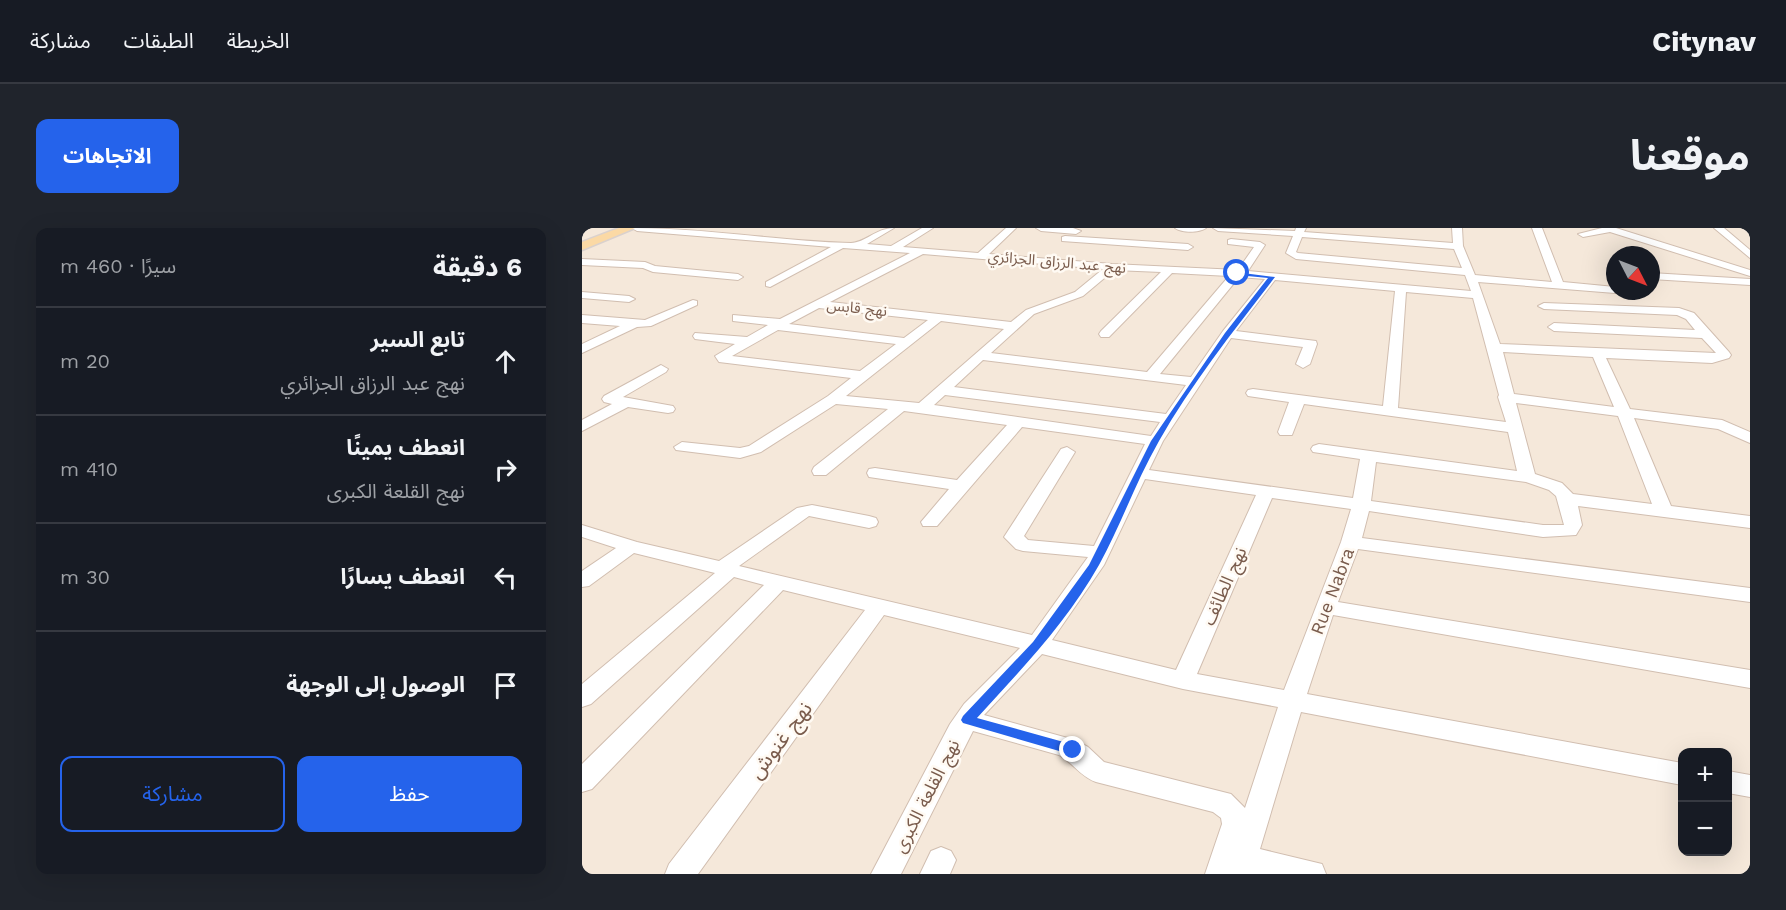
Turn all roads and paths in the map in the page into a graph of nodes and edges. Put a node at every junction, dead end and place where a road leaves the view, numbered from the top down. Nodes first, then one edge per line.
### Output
1 (629, 228) edge
2 (637, 228) edge
3 (732, 228) edge
4 (889, 228) edge
5 (928, 228) edge
6 (1011, 228) edge
7 (1041, 228) edge
8 (1180, 228) edge
9 (1201, 228) edge
10 (1218, 228) edge
11 (1401, 228) edge
12 (1456, 228) edge
13 (1538, 228) edge
14 (1719, 228) edge
15 (1077, 229) edge
16 (1245, 229) edge
17 (1609, 229) edge
18 (1300, 231) edge
19 (815, 232) dead end
20 (1348, 233) edge
21 (720, 234) junction
22 (1583, 234) dead end
23 (1065, 239) junction
24 (1366, 239) junction
25 (799, 240) junction
26 (1224, 241) dead end
27 (1401, 241) junction
28 (841, 245) junction
29 (582, 246) edge
30 (856, 246) junction
31 (1458, 246) junction
32 (1056, 247) dead end
33 (1188, 247) dead end
34 (892, 249) junction
35 (922, 251) junction
36 (1748, 251) edge
37 (942, 253) junction
38 (1048, 254) dead end
39 (981, 256) junction
40 (582, 262) edge
41 (1039, 262) junction
42 (1361, 262) junction
43 (1112, 267) junction
44 (1660, 269) edge
45 (1169, 270) junction
46 (1750, 273) edge
47 (1239, 274) junction
48 (1469, 275) junction
49 (738, 277) dead end
50 (1272, 277) junction
51 (1660, 277) edge
52 (1685, 279) junction
53 (1750, 282) edge
54 (770, 284) dead end
55 (1534, 284) junction
56 (1559, 286) junction
57 (872, 288) dead end
58 (1401, 289) junction
59 (1606, 289) edge
60 (582, 295) edge
61 (1478, 295) junction
62 (629, 299) dead end
63 (693, 303) dead end
64 (817, 304) junction
65 (1544, 306) junction
66 (939, 317) junction
67 (737, 318) dead end
68 (582, 319) edge
69 (634, 324) junction
70 (777, 325) junction
71 (1014, 326) junction
72 (1554, 327) junction
73 (1106, 334) dead end
74 (1227, 334) junction
75 (1707, 334) junction
76 (699, 336) dead end
77 (748, 341) junction
78 (909, 342) junction
79 (585, 346) edge
80 (1495, 348) junction
81 (1564, 352) junction
82 (1598, 354) junction
83 (980, 356) junction
84 (1303, 364) dead end
85 (661, 369) dead end
86 (865, 376) junction
87 (1150, 376) junction
88 (1195, 382) junction
89 (942, 390) junction
90 (1253, 393) dead end
91 (1505, 397) junction
92 (833, 399) junction
93 (1298, 399) junction
94 (624, 403) junction
95 (901, 405) junction
96 (1071, 406) junction
97 (922, 408) junction
98 (668, 409) dead end
99 (1390, 411) junction
100 (1624, 412) junction
101 (1170, 419) junction
102 (1019, 421) junction
103 (582, 426) edge
104 (1059, 427) junction
105 (1514, 428) junction
106 (1286, 432) dead end
107 (1750, 438) edge
108 (1155, 441) junction
109 (682, 447) dead end
110 (1319, 449) dead end
111 (1067, 452) dead end
112 (1369, 456) junction
113 (820, 471) dead end
114 (874, 473) dead end
115 (1138, 473) junction
116 (1527, 477) junction
117 (961, 486) junction
118 (1266, 492) junction
119 (1568, 499) junction
120 (1361, 506) junction
121 (1663, 510) junction
122 (869, 522) dead end
123 (930, 522) dead end
124 (1750, 522) edge
125 (582, 531) edge
126 (1352, 542) junction
127 (631, 546) junction
128 (1100, 552) junction
129 (726, 569) junction
130 (582, 581) edge
131 (780, 581) junction
132 (1750, 594) edge
133 (879, 606) junction
134 (1325, 607) junction
135 (1037, 645) junction
136 (1750, 679) edge
137 (1183, 680) junction
138 (582, 698) edge
139 (1293, 699) junction
140 (967, 720) junction
141 (1678, 773) edge
142 (582, 781) edge
143 (1732, 783) edge
144 (1750, 786) edge
145 (1233, 869) edge
146 (680, 874) edge
147 (886, 874) edge
148 (1311, 874) edge

1 - 29 main road
2 - 21 street, نهج عبد الرزاق الجزائري
3 - 21 street
4 - 30 street
5 - 34 street
6 - 39 street
7 - 15 street
8 - 9 street
10 - 16 street
11 - 27 street
12 - 31 street
13 - 56 street
14 - 36 street
15 - 23 street
16 - 18 street
17 - 22 street
17 - 46 street
18 - 20 street
18 - 42 street
19 - 25 street
20 - 24 street
21 - 25 street, نهج عبد الرزاق الجزائري
23 - 32 street
23 - 33 street
24 - 27 street
24 - 42 street
25 - 28 street, نهج عبد الرزاق الجزائري
26 - 47 street
27 - 31 street
28 - 30 street, نهج عبد الرزاق الجزائري
28 - 54 street
30 - 34 street, نهج عبد الرزاق الجزائري
31 - 48 street
34 - 35 street, نهج عبد الرزاق الجزائري
35 - 37 street, نهج عبد الرزاق الجزائري
35 - 64 street, نهج قابس
37 - 39 street, نهج عبد الرزاق الجزائري
37 - 57 street
38 - 41 street
39 - 41 street, نهج عبد الرزاق الجزائري
40 - 49 street
41 - 43 street, نهج عبد الرزاق الجزائري
42 - 48 street
43 - 45 street, نهج عبد الرزاق الجزائري
43 - 71 street
44 - 52 street
45 - 47 street, نهج عبد الرزاق الجزائري
45 - 73 street
47 - 50 street, نهج عبد الرزاق الجزائري
47 - 87 street
48 - 55 street
48 - 61 street
50 - 58 street, نهج عبد الرزاق الجزائري
50 - 74 street, نهج القلعة الكبرى
51 - 52 street
52 - 53 street
55 - 56 street
55 - 65 street
56 - 59 street
58 - 61 street, نهج عبد الرزاق الجزائري
58 - 99 street
60 - 62 street
61 - 80 street
63 - 69 street
64 - 66 street, نهج قابس
64 - 70 street
65 - 72 street
65 - 75 street
66 - 71 street, نهج قابس
66 - 78 street
67 - 70 street
68 - 69 street
69 - 79 street
70 - 77 street
70 - 78 street
71 - 83 street
72 - 75 street
72 - 81 street
74 - 84 street
74 - 88 street, نهج القلعة الكبرى
75 - 82 street
76 - 77 street
77 - 86 street
78 - 86 street
80 - 81 street
80 - 91 street
81 - 82 street
82 - 100 street
83 - 87 street
83 - 89 street
85 - 94 street
86 - 92 street
87 - 88 street
88 - 101 street, نهج القلعة الكبرى
89 - 96 street
89 - 97 street
90 - 93 street
91 - 100 street
91 - 105 street
92 - 95 street
92 - 109 street
93 - 99 street
93 - 106 street
94 - 98 street
94 - 103 street
95 - 97 street
95 - 113 street
96 - 101 street
96 - 104 street
97 - 102 street
99 - 105 street
100 - 107 street
100 - 121 street
101 - 108 street, نهج القلعة الكبرى
102 - 104 street
102 - 117 street
104 - 108 street
105 - 116 street
108 - 115 street, نهج القلعة الكبرى
110 - 112 street
111 - 128 street
112 - 116 street
112 - 120 street, Rue Nabra
114 - 117 street
115 - 118 street
115 - 128 street, نهج القلعة الكبرى
116 - 119 street
117 - 123 street
118 - 120 street
118 - 137 street, نهج الطائف
119 - 120 street
119 - 121 street
120 - 126 street, Rue Nabra
121 - 124 street
122 - 129 street
125 - 127 street
126 - 132 street
126 - 134 street, Rue Nabra
127 - 129 street
127 - 130 street
128 - 135 street, نهج القلعة الكبرى
129 - 131 street
129 - 138 street
131 - 133 street
131 - 142 street
133 - 135 street
133 - 146 street, نهج غنوش
134 - 136 street
134 - 139 street, Rue Nabra
135 - 137 street
135 - 140 street, نهج القلعة الكبرى
137 - 139 street
139 - 141 street
139 - 145 street, Rue Nabra
140 - 145 street
140 - 147 street, نهج القلعة الكبرى
143 - 144 street
145 - 148 street

